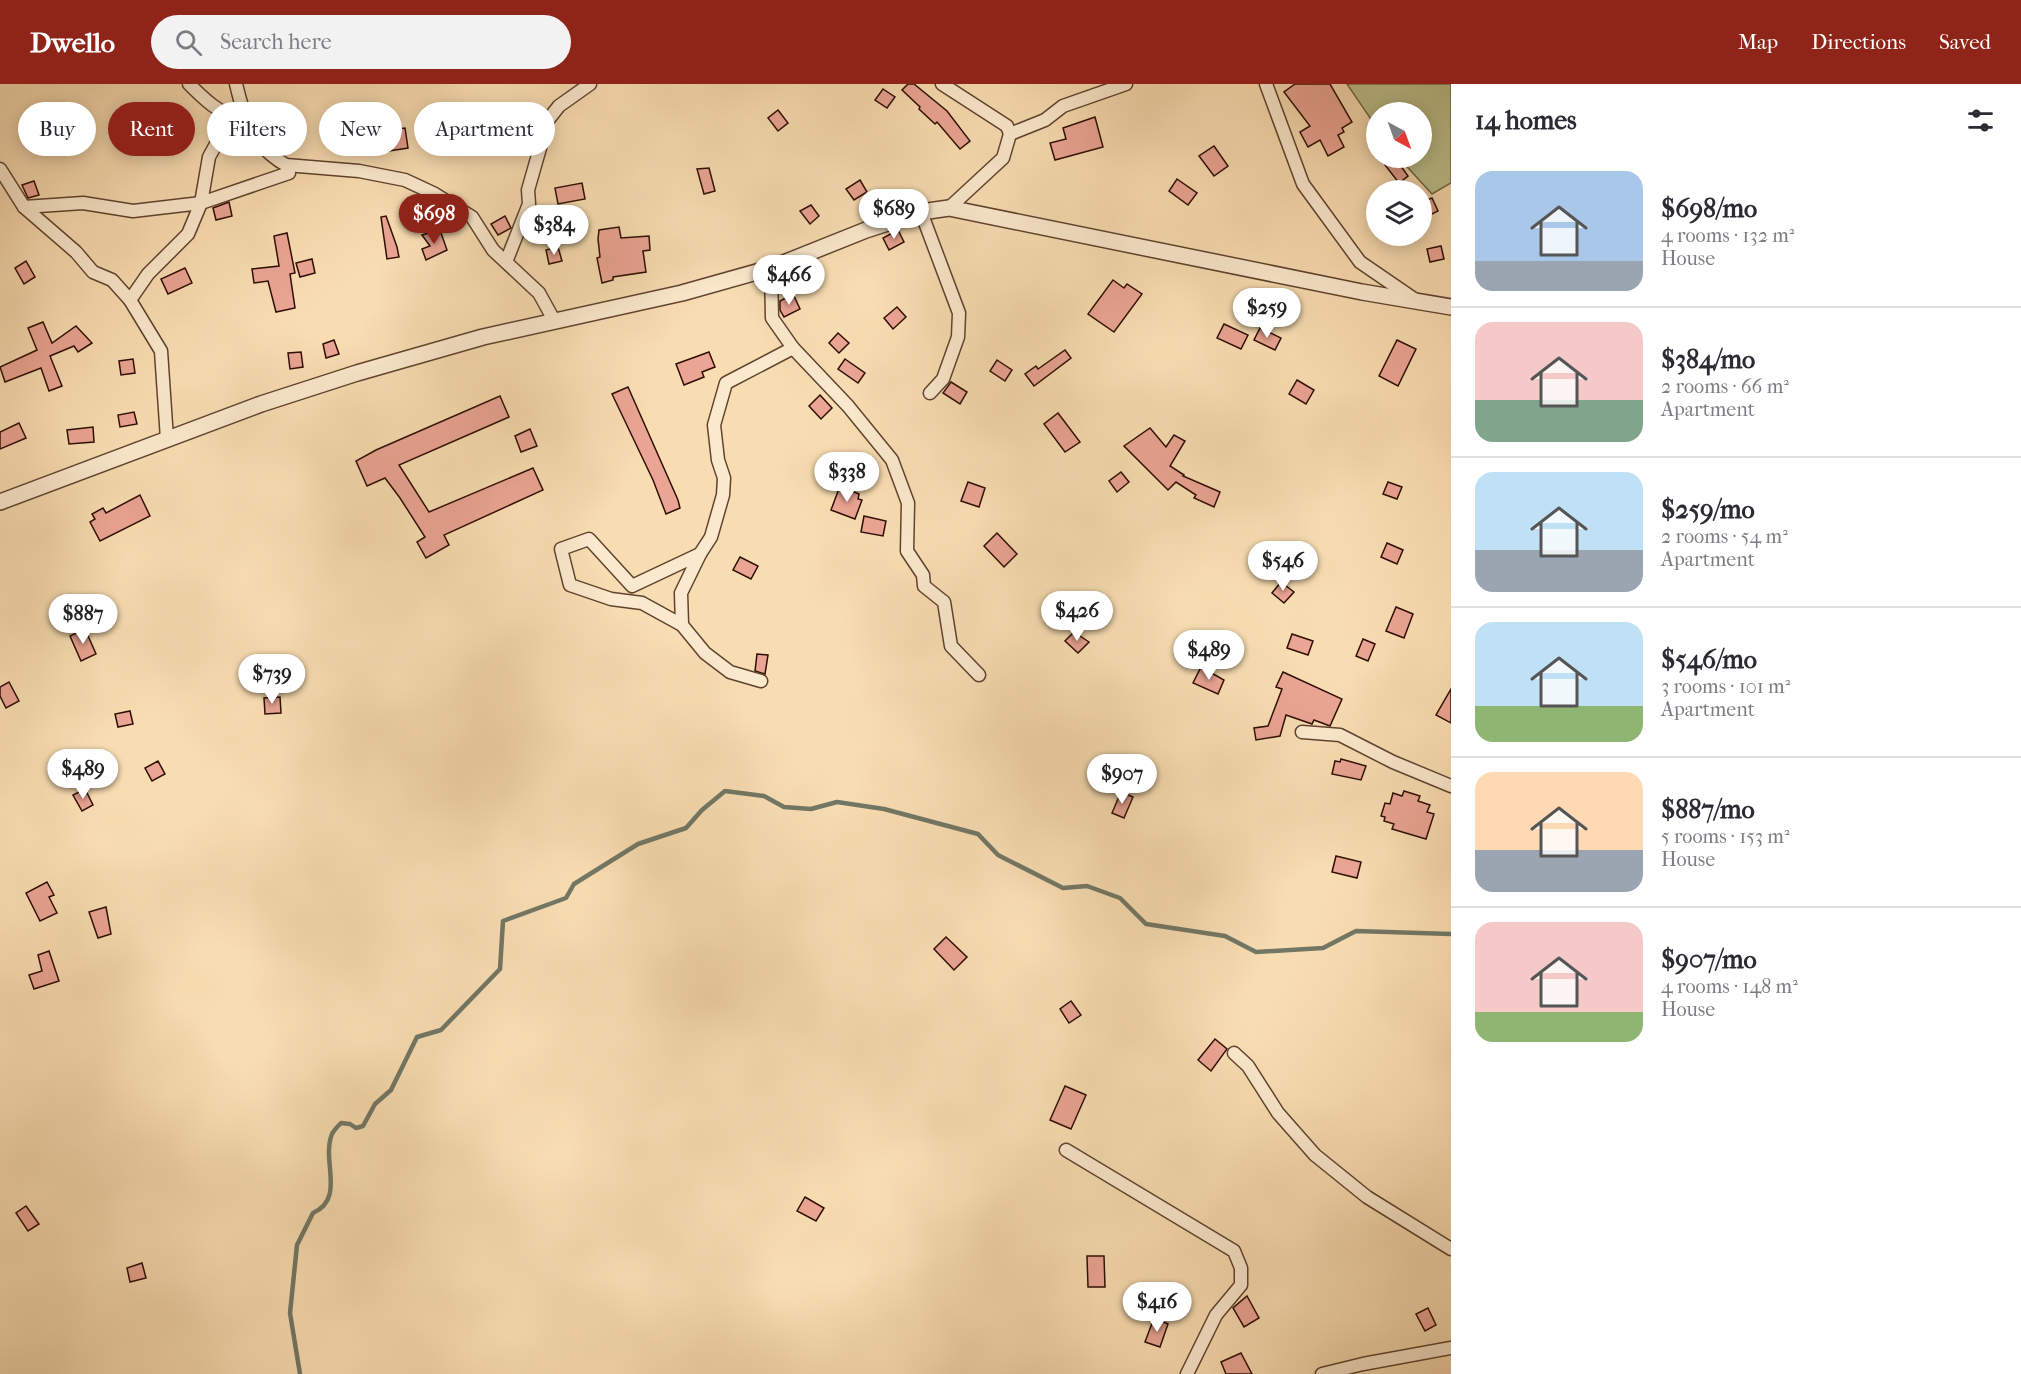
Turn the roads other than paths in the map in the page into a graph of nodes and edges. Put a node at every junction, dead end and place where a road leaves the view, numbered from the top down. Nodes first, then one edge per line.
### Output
1 (189, 84) edge
2 (236, 84) edge
3 (590, 84) edge
4 (942, 84) edge
5 (1126, 84) edge
6 (1266, 84) edge
7 (210, 102) edge
8 (237, 102) edge
9 (1011, 134) junction
10 (210, 156) edge
11 (274, 156) edge
12 (0, 169) edge
13 (288, 173) dead end
14 (201, 203) junction
15 (24, 207) junction
16 (949, 208) junction
17 (921, 212) junction
18 (506, 262) junction
19 (771, 268) junction
20 (130, 300) junction
21 (1419, 303) junction
22 (1451, 307) edge
23 (555, 322) junction
24 (794, 348) junction
25 (930, 393) dead end
26 (167, 439) junction
27 (0, 502) edge
28 (699, 554) junction
29 (632, 586) junction
30 (610, 599) junction
31 (682, 625) junction
32 (979, 675) dead end
33 (761, 681) dead end
34 (1302, 732) dead end
35 (1451, 786) edge
36 (1234, 1053) dead end
37 (1066, 1150) dead end
38 (1451, 1249) edge
39 (1451, 1348) edge
40 (1362, 1369) edge
41 (1187, 1374) edge
42 (1322, 1374) edge

1 - 7 street
2 - 8 street
3 - 18 street
4 - 9 street
5 - 9 street
6 - 21 street
9 - 16 street
10 - 14 street
11 - 18 street
12 - 15 street
13 - 14 street
14 - 15 street
14 - 20 street
15 - 20 street
16 - 17 street
16 - 21 street
17 - 19 street
17 - 25 street
18 - 23 street
19 - 23 street
19 - 24 street
20 - 26 street
21 - 22 street
23 - 26 street
24 - 28 street
24 - 32 street
26 - 27 street
28 - 29 street
28 - 31 street
29 - 30 street
29 - 30 street
30 - 31 street
31 - 33 street
34 - 35 street
36 - 38 street
37 - 41 street
39 - 40 street
40 - 42 street

